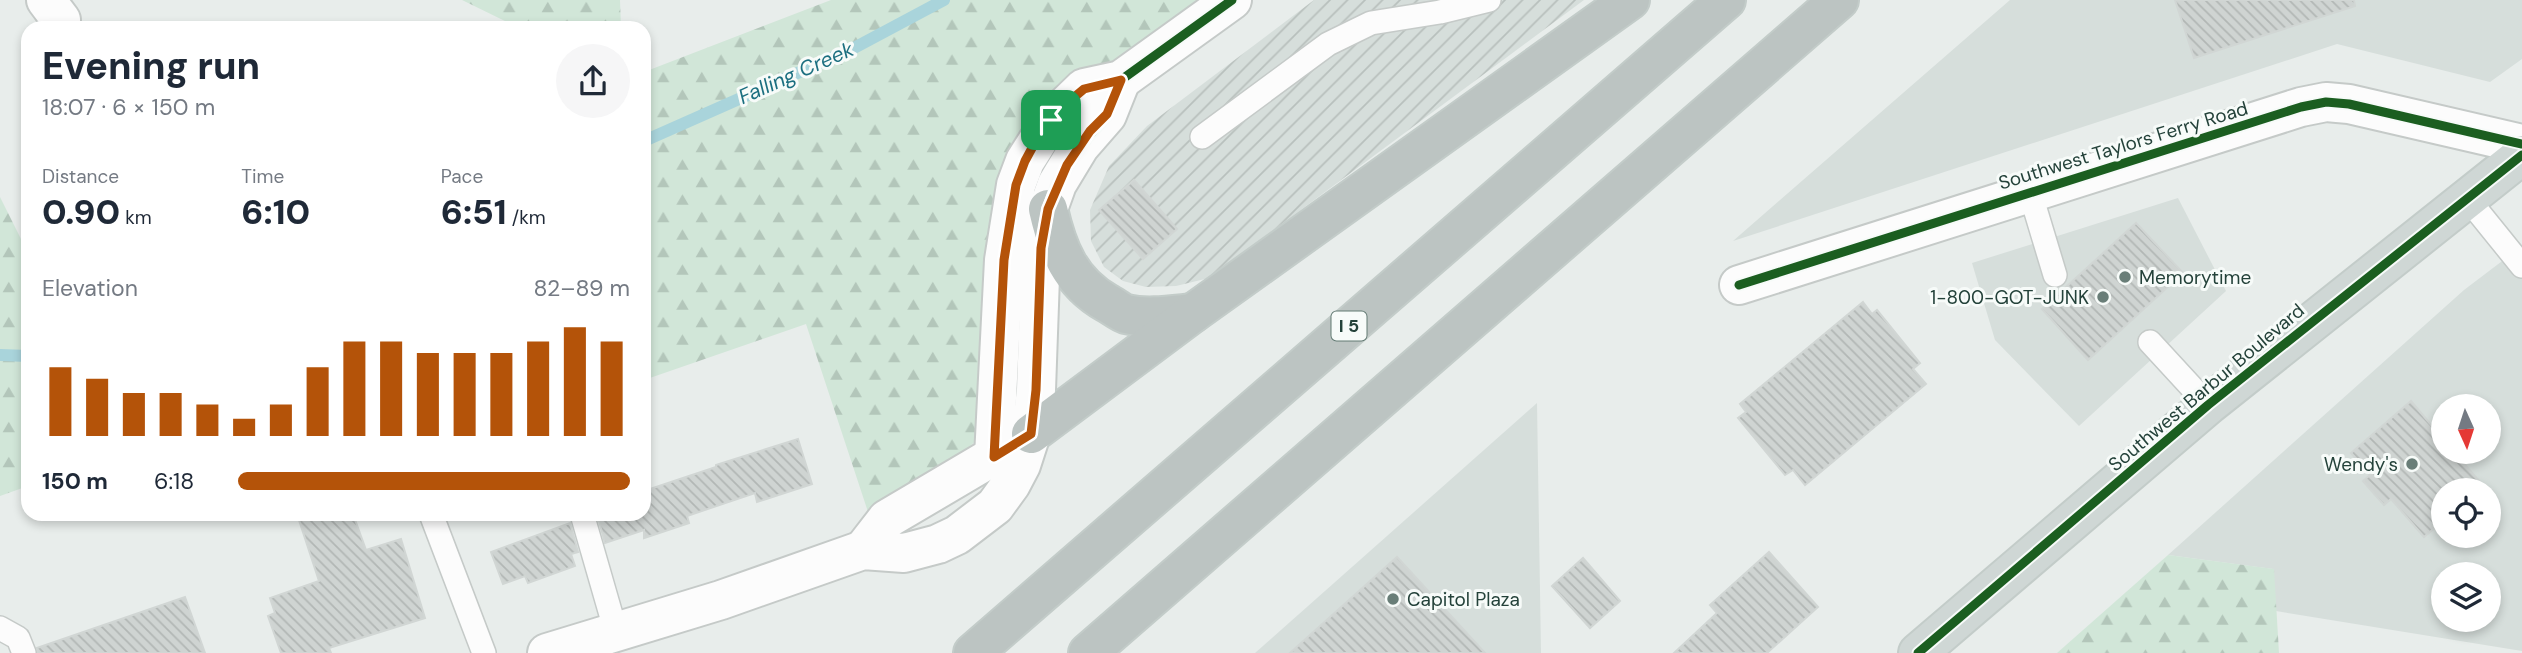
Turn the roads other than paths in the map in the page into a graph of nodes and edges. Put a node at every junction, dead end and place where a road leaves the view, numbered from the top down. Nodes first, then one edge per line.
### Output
1 (1232, 0) edge
2 (1489, 0) edge
3 (1630, 0) edge
4 (1726, 0) edge
5 (1839, 0) edge
6 (1121, 80) junction
7 (1202, 137) dead end
8 (2522, 144) edge
9 (2522, 155) edge
10 (2031, 192) junction
11 (2467, 198) junction
12 (1048, 209) junction
13 (2522, 265) edge
14 (2055, 275) dead end
15 (1739, 285) dead end
16 (1193, 313) junction
17 (2150, 342) dead end
18 (2208, 405) junction
19 (1031, 434) junction
20 (994, 457) junction
21 (434, 521) edge
22 (584, 521) edge
23 (863, 550) junction
24 (0, 628) edge
25 (616, 632) junction
26 (24, 653) edge
27 (484, 653) edge
28 (547, 653) edge
29 (973, 653) edge
30 (1088, 653) edge
31 (1918, 653) edge

1 - 6 street
2 - 7 lane
3 - 16 highway
4 - 29 highway, I 5
5 - 30 highway
6 - 12 street
6 - 20 street
8 - 10 street, Southwest Taylors Ferry Road
9 - 11 main road, Southwest Barbur Boulevard
10 - 14 lane
10 - 15 street, Southwest Taylors Ferry Road
11 - 13 lane
11 - 18 main road, Southwest Barbur Boulevard
12 - 16 highway
12 - 19 street
16 - 19 highway
17 - 18 lane
18 - 31 main road, Southwest Barbur Boulevard
19 - 20 street
19 - 23 street
20 - 23 street
21 - 27 lane
22 - 25 lane
23 - 25 street
24 - 26 lane
25 - 28 street

